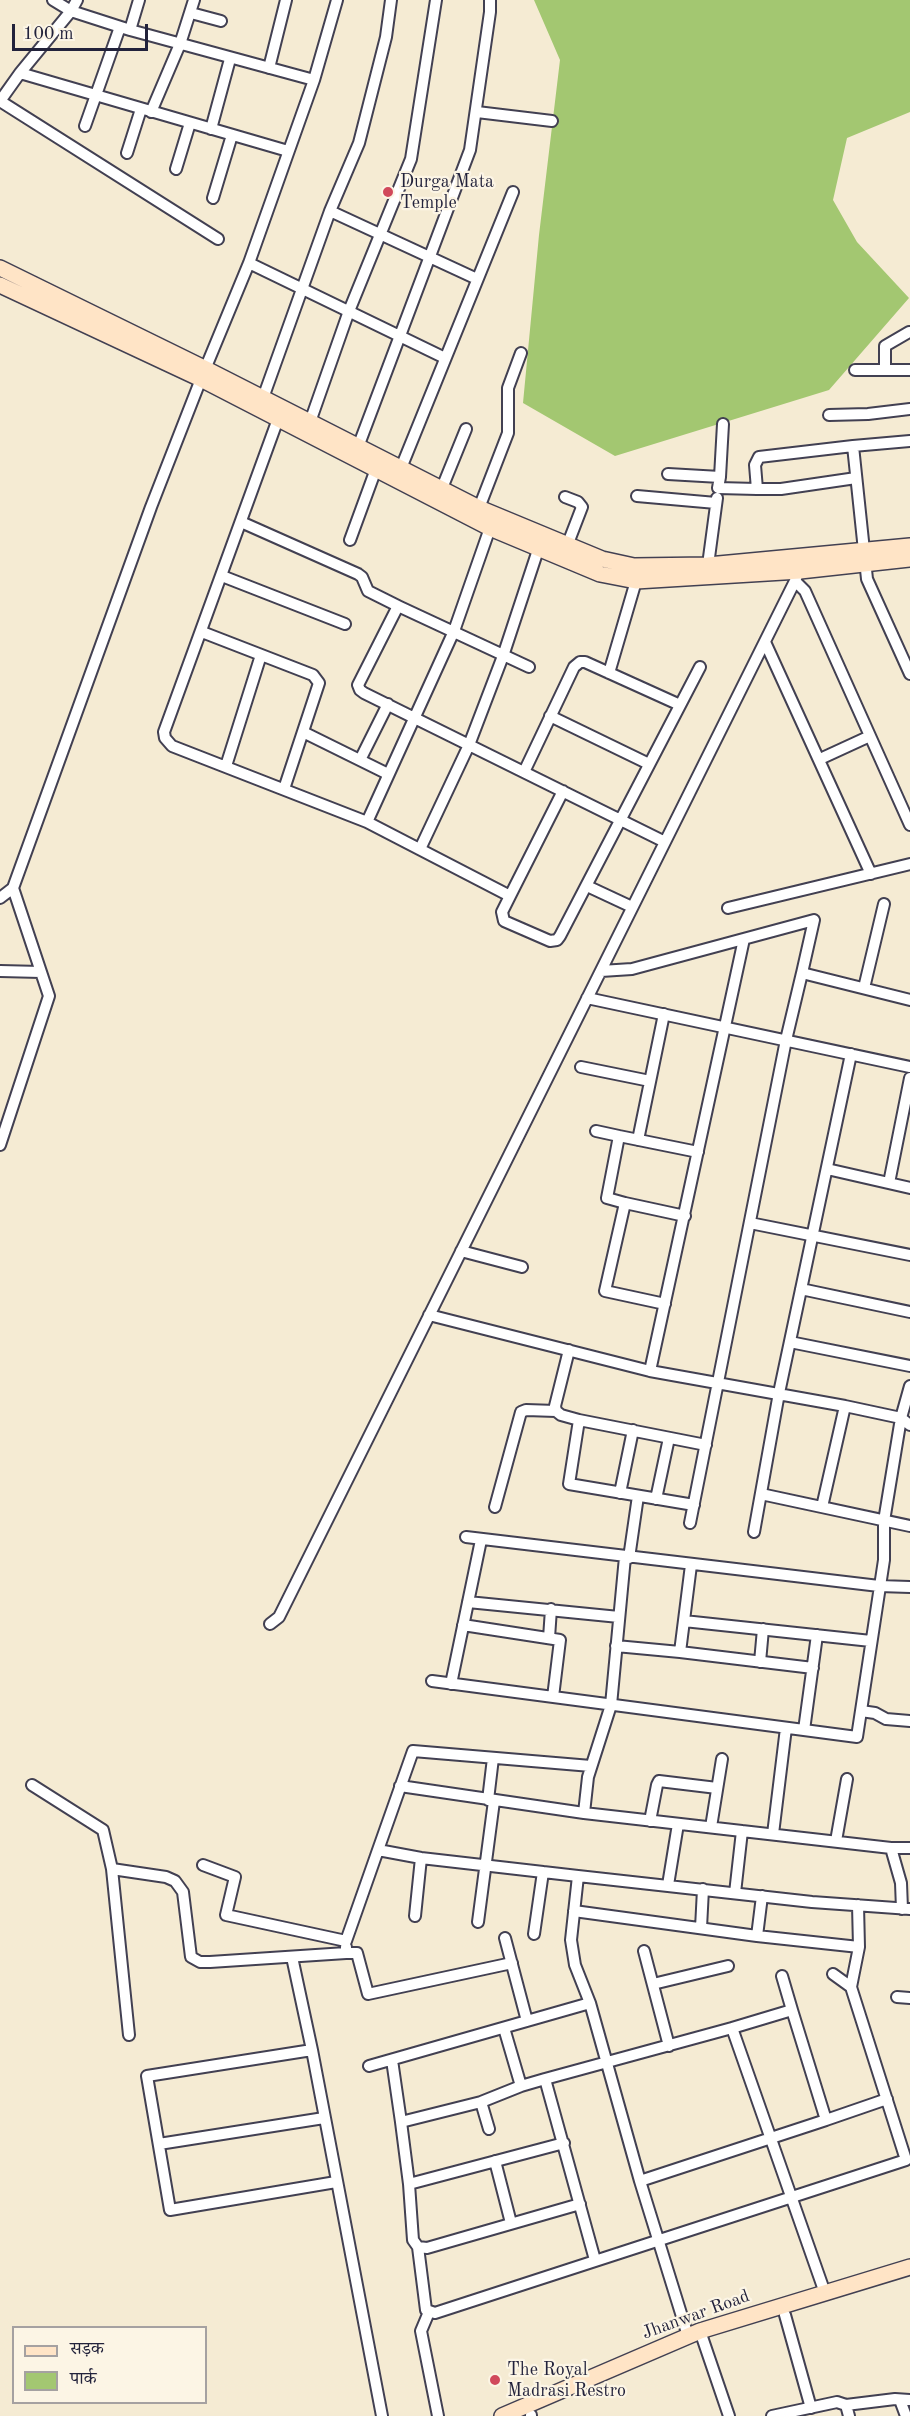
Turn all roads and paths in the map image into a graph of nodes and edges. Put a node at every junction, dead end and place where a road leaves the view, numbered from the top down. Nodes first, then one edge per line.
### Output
1 (53, 0) edge
2 (76, 0) edge
3 (139, 0) edge
4 (194, 0) edge
5 (286, 0) edge
6 (336, 0) edge
7 (391, 0) edge
8 (436, 0) edge
9 (490, 0) edge
10 (71, 11) junction
11 (191, 13) junction
12 (221, 21) dead end
13 (125, 28) junction
14 (180, 44) junction
15 (230, 59) junction
16 (269, 68) junction
17 (20, 73) junction
18 (314, 80) junction
19 (95, 95) junction
20 (0, 101) edge
21 (146, 110) junction
22 (477, 112) junction
23 (552, 121) dead end
24 (190, 123) junction
25 (85, 126) dead end
26 (212, 129) junction
27 (232, 135) junction
28 (288, 151) junction
29 (127, 153) dead end
30 (176, 169) dead end
31 (513, 192) dead end
32 (213, 198) dead end
33 (330, 211) junction
34 (381, 233) junction
35 (218, 239) dead end
36 (429, 256) junction
37 (249, 263) junction
38 (0, 268) edge
39 (477, 279) junction
40 (0, 285) edge
41 (302, 289) junction
42 (349, 311) junction
43 (909, 333) edge
44 (399, 336) junction
45 (521, 353) dead end
46 (445, 358) junction
47 (855, 370) dead end
48 (885, 370) junction
49 (910, 370) edge
50 (204, 374) junction
51 (263, 398) junction
52 (910, 409) edge
53 (829, 415) dead end
54 (278, 419) junction
55 (310, 422) junction
56 (723, 424) dead end
57 (466, 429) dead end
58 (910, 441) edge
59 (853, 446) junction
60 (358, 447) junction
61 (401, 468) junction
62 (376, 469) junction
63 (668, 474) dead end
64 (720, 477) junction
65 (856, 478) junction
66 (442, 488) junction
67 (718, 488) junction
68 (757, 489) junction
69 (637, 496) dead end
70 (565, 497) dead end
71 (716, 503) junction
72 (479, 508) junction
73 (241, 522) junction
74 (490, 528) junction
75 (350, 540) dead end
76 (567, 546) junction
77 (910, 546) edge
78 (538, 550) junction
79 (864, 558) junction
80 (910, 559) edge
81 (708, 565) junction
82 (798, 570) junction
83 (635, 573) junction
84 (222, 576) junction
85 (398, 606) junction
86 (345, 624) dead end
87 (454, 631) junction
88 (202, 632) junction
89 (765, 642) junction
90 (261, 655) junction
91 (503, 656) junction
92 (529, 667) dead end
93 (700, 667) dead end
94 (609, 672) junction
95 (910, 674) edge
96 (387, 704) junction
97 (680, 705) junction
98 (550, 716) junction
99 (414, 717) junction
100 (303, 732) junction
101 (870, 736) junction
102 (469, 745) junction
103 (820, 759) junction
104 (360, 760) junction
105 (649, 764) junction
106 (226, 766) junction
107 (524, 772) junction
108 (388, 774) junction
109 (284, 789) junction
110 (563, 791) junction
111 (620, 819) junction
112 (366, 822) junction
113 (910, 825) edge
114 (665, 842) junction
115 (420, 849) junction
116 (910, 864) edge
117 (871, 874) junction
118 (587, 886) junction
119 (13, 888) junction
120 (510, 896) junction
121 (0, 898) edge
122 (884, 904) dead end
123 (632, 907) junction
124 (728, 908) dead end
125 (744, 939) junction
126 (0, 971) edge
127 (601, 971) junction
128 (41, 972) junction
129 (802, 973) junction
130 (864, 988) junction
131 (587, 998) junction
132 (910, 1000) edge
133 (664, 1014) junction
134 (724, 1027) junction
135 (786, 1040) junction
136 (851, 1054) junction
137 (581, 1066) dead end
138 (910, 1067) edge
139 (910, 1078) edge
140 (650, 1081) junction
141 (596, 1131) dead end
142 (620, 1136) junction
143 (638, 1140) junction
144 (0, 1145) edge
145 (698, 1152) junction
146 (827, 1168) junction
147 (889, 1183) junction
148 (910, 1188) edge
149 (625, 1203) junction
150 (685, 1216) junction
151 (750, 1223) junction
152 (813, 1236) junction
153 (461, 1251) junction
154 (910, 1255) edge
155 (522, 1268) dead end
156 (801, 1289) junction
157 (665, 1304) junction
158 (910, 1312) edge
159 (429, 1315) junction
160 (790, 1342) junction
161 (569, 1350) junction
162 (910, 1366) edge
163 (650, 1371) junction
164 (718, 1383) junction
165 (910, 1386) edge
166 (779, 1393) junction
167 (845, 1406) junction
168 (556, 1411) junction
169 (579, 1420) junction
170 (905, 1421) edge
171 (633, 1430) junction
172 (669, 1438) junction
173 (706, 1445) junction
174 (620, 1493) junction
175 (761, 1494) junction
176 (638, 1496) junction
177 (656, 1498) junction
178 (694, 1505) junction
179 (495, 1507) dead end
180 (822, 1507) junction
181 (884, 1521) junction
182 (690, 1523) dead end
183 (910, 1526) edge
184 (754, 1532) dead end
185 (466, 1538) dead end
186 (481, 1540) junction
187 (627, 1557) junction
188 (691, 1565) junction
189 (879, 1586) junction
190 (910, 1587) edge
191 (468, 1602) junction
192 (551, 1609) junction
193 (619, 1617) junction
194 (684, 1621) junction
195 (270, 1624) dead end
196 (463, 1625) junction
197 (763, 1629) junction
198 (817, 1635) junction
199 (549, 1638) junction
200 (871, 1641) junction
201 (616, 1646) junction
202 (680, 1652) junction
203 (760, 1662) junction
204 (813, 1668) junction
205 (432, 1681) dead end
206 (451, 1684) junction
207 (553, 1697) junction
208 (611, 1705) junction
209 (861, 1711) junction
210 (910, 1721) edge
211 (786, 1728) junction
212 (804, 1730) junction
213 (493, 1758) junction
214 (722, 1759) dead end
215 (591, 1766) junction
216 (847, 1779) dead end
217 (32, 1785) dead end
218 (400, 1786) junction
219 (717, 1788) junction
220 (491, 1800) junction
221 (584, 1813) junction
222 (650, 1821) junction
223 (678, 1824) junction
224 (711, 1827) junction
225 (742, 1831) junction
226 (772, 1834) junction
227 (836, 1841) junction
228 (891, 1848) junction
229 (910, 1848) edge
230 (378, 1850) junction
231 (421, 1858) junction
232 (485, 1864) junction
233 (203, 1865) dead end
234 (112, 1869) junction
235 (543, 1872) junction
236 (578, 1876) junction
237 (668, 1885) junction
238 (703, 1889) junction
239 (735, 1893) junction
240 (762, 1896) junction
241 (858, 1905) junction
242 (906, 1909) edge
243 (574, 1911) junction
244 (415, 1916) dead end
245 (478, 1922) dead end
246 (701, 1928) junction
247 (534, 1934) dead end
248 (757, 1936) junction
249 (505, 1938) dead end
250 (346, 1941) junction
251 (859, 1947) junction
252 (644, 1951) dead end
253 (346, 1953) junction
254 (292, 1957) junction
255 (512, 1963) junction
256 (728, 1966) dead end
257 (833, 1974) dead end
258 (782, 1976) dead end
259 (652, 1984) junction
260 (851, 1987) junction
261 (897, 1997) dead end
262 (910, 1998) edge
263 (590, 2003) junction
264 (792, 2010) junction
265 (527, 2021) junction
266 (504, 2028) junction
267 (732, 2028) junction
268 (129, 2035) dead end
269 (669, 2046) junction
270 (312, 2050) junction
271 (392, 2060) junction
272 (607, 2062) junction
273 (369, 2066) dead end
274 (545, 2079) junction
275 (521, 2086) junction
276 (886, 2099) junction
277 (481, 2102) junction
278 (324, 2118) junction
279 (826, 2120) junction
280 (401, 2122) junction
281 (489, 2129) dead end
282 (770, 2138) junction
283 (564, 2143) junction
284 (159, 2144) junction
285 (495, 2161) junction
286 (640, 2181) junction
287 (336, 2182) junction
288 (409, 2184) junction
289 (790, 2198) junction
290 (580, 2204) junction
291 (512, 2223) junction
292 (657, 2240) junction
293 (418, 2247) junction
294 (595, 2260) junction
295 (910, 2267) edge
296 (910, 2277) edge
297 (825, 2293) junction
298 (429, 2312) junction
299 (785, 2314) junction
300 (697, 2336) junction
301 (905, 2400) edge
302 (811, 2408) junction
303 (848, 2411) edge
304 (792, 2414) edge
305 (382, 2416) edge
306 (438, 2416) edge
307 (502, 2416) edge
308 (530, 2416) edge
309 (729, 2416) edge
310 (772, 2416) edge
311 (906, 2416) edge

1 - 10 street
2 - 10 street
3 - 13 street
4 - 11 street
5 - 16 street
6 - 18 street
7 - 33 street
8 - 34 street
9 - 22 street
10 - 13 street
10 - 17 street
11 - 12 street
11 - 14 street
13 - 14 street
13 - 19 street
14 - 15 street
14 - 21 street
15 - 16 street
15 - 26 street
16 - 18 street
17 - 19 street
17 - 20 street
18 - 28 street
19 - 21 street
19 - 25 street
20 - 35 street
21 - 24 street
21 - 29 street
22 - 23 street
22 - 36 street
24 - 26 street
24 - 30 street
26 - 27 street
27 - 28 street
27 - 32 street
28 - 37 street
31 - 39 street
33 - 34 street
33 - 41 street
34 - 36 street
34 - 42 street
36 - 39 street
36 - 44 street
37 - 41 street
37 - 50 street
38 - 50 main road
39 - 46 street
40 - 50 main road
41 - 42 street
41 - 51 street
42 - 44 street
42 - 55 street
43 - 48 street
44 - 46 street
44 - 60 street
45 - 72 street
46 - 61 street
47 - 48 street
48 - 49 street
50 - 51 main road
50 - 54 main road
50 - 119 street
51 - 55 main road
52 - 53 street
54 - 62 main road
54 - 73 street
55 - 60 main road
56 - 64 street
57 - 66 street
58 - 59 street
59 - 65 street
59 - 68 street
60 - 61 main road
61 - 66 main road
62 - 74 main road
62 - 75 street
63 - 64 street
64 - 67 street
65 - 68 street
65 - 79 street
66 - 72 main road
67 - 68 street
67 - 71 street
69 - 71 street
70 - 76 street
71 - 81 street
72 - 76 main road
73 - 84 street
73 - 85 street
74 - 78 main road
74 - 87 street
76 - 83 main road
77 - 79 main road
78 - 83 main road
78 - 91 street
79 - 80 main road
79 - 82 main road
79 - 95 street
81 - 82 main road
81 - 83 main road
82 - 83 main road
82 - 89 street
82 - 101 street
83 - 94 street
84 - 86 street
84 - 88 street
85 - 87 street
85 - 96 street
87 - 91 street
87 - 99 street
88 - 90 street
88 - 106 street
89 - 103 street
89 - 114 street
90 - 100 street
90 - 106 street
91 - 92 street
91 - 102 street
93 - 97 street
94 - 97 street
94 - 98 street
96 - 99 street
96 - 104 street
97 - 105 street
98 - 105 street
98 - 107 street
99 - 102 street
99 - 108 street
100 - 104 street
100 - 109 street
101 - 103 street
101 - 113 street
102 - 107 street
102 - 115 street
103 - 117 street
104 - 108 street
105 - 111 street
106 - 109 street
107 - 110 street
108 - 112 street
109 - 112 street
110 - 111 street
110 - 120 street
111 - 114 street
111 - 118 street
112 - 115 street
114 - 123 street
115 - 120 street
116 - 117 street
117 - 124 street
118 - 120 street
118 - 123 street
119 - 121 street
119 - 128 street
122 - 130 street
123 - 127 street
125 - 127 street
125 - 129 street
125 - 134 street
126 - 128 street
127 - 131 street
128 - 144 street
129 - 130 street
129 - 135 street
130 - 132 street
131 - 133 street
131 - 153 street
133 - 134 street
133 - 140 street
134 - 135 street
134 - 145 street
135 - 136 street
135 - 151 street
136 - 138 street
136 - 146 street
137 - 140 street
139 - 147 street
140 - 143 street
141 - 142 street
142 - 143 street
142 - 149 street
143 - 145 street
145 - 150 street
146 - 147 street
146 - 152 street
147 - 148 street
149 - 150 street
149 - 157 street
150 - 157 street
151 - 152 street
151 - 164 street
152 - 154 street
152 - 156 street
153 - 155 street
153 - 159 street
156 - 158 street
156 - 160 street
157 - 163 street
159 - 161 street
159 - 195 street
160 - 162 street
160 - 166 street
161 - 163 street
161 - 168 street
163 - 164 street
164 - 166 street
164 - 173 street
165 - 170 street
166 - 167 street
166 - 175 street
167 - 170 street
167 - 180 street
168 - 169 street
168 - 179 street
169 - 171 street
169 - 174 street
170 - 181 street
171 - 172 street
171 - 174 street
172 - 173 street
172 - 177 street
173 - 178 street
174 - 176 street
175 - 180 street
175 - 184 street
176 - 177 street
176 - 187 street
177 - 178 street
178 - 182 street
180 - 181 street
181 - 183 street
181 - 189 street
185 - 186 street
186 - 187 street
186 - 191 street
187 - 188 street
187 - 193 street
188 - 189 street
188 - 194 street
189 - 190 street
189 - 200 street
191 - 192 street
191 - 196 street
192 - 193 street
192 - 199 street
193 - 201 street
194 - 197 street
194 - 202 street
196 - 199 street
196 - 206 street
197 - 198 street
197 - 203 street
198 - 200 street
198 - 204 street
199 - 207 street
200 - 209 street
201 - 202 street
201 - 208 street
202 - 203 street
203 - 204 street
204 - 212 street
205 - 206 street
206 - 207 street
207 - 208 street
208 - 211 street
208 - 215 street
209 - 210 street
209 - 212 street
211 - 212 street
211 - 226 street
213 - 215 street
213 - 218 street
213 - 220 street
214 - 219 street
215 - 221 street
216 - 227 street
217 - 234 street
218 - 220 street
218 - 230 street
219 - 222 street
219 - 224 street
220 - 221 street
220 - 232 street
221 - 222 street
222 - 223 street
223 - 224 street
223 - 237 street
224 - 225 street
225 - 226 street
225 - 239 street
226 - 227 street
227 - 228 street
228 - 229 street
228 - 242 street
230 - 231 street
230 - 250 street
231 - 232 street
231 - 244 street
232 - 235 street
232 - 245 street
233 - 250 street
234 - 254 street
234 - 268 street
235 - 236 street
235 - 247 street
236 - 237 street
236 - 243 street
237 - 238 street
238 - 239 street
238 - 246 street
239 - 240 street
240 - 241 street
240 - 248 street
241 - 242 street
241 - 251 street
243 - 246 street
243 - 263 street
246 - 248 street
248 - 251 street
249 - 255 street
250 - 253 street
251 - 260 street
252 - 259 street
253 - 254 street
253 - 255 street
254 - 270 street
255 - 265 street
256 - 259 street
257 - 260 street
258 - 264 street
259 - 269 street
260 - 276 street
261 - 262 street
263 - 265 street
263 - 272 street
264 - 267 street
264 - 279 street
265 - 266 street
266 - 271 street
266 - 275 street
267 - 269 street
267 - 282 street
269 - 272 street
270 - 278 street
270 - 284 street
271 - 273 street
271 - 280 street
272 - 274 street
272 - 286 street
274 - 275 street
274 - 283 street
275 - 277 street
276 - 279 street
276 - 289 street
277 - 280 street
277 - 281 street
278 - 284 street
278 - 287 street
279 - 282 street
280 - 288 street
282 - 286 street
282 - 289 street
283 - 285 street
283 - 290 street
284 - 287 street
285 - 288 street
285 - 291 street
286 - 292 street
287 - 305 street
288 - 293 street
289 - 292 street
289 - 297 street
290 - 291 street
290 - 294 street
291 - 293 street
292 - 294 street
292 - 300 street
293 - 298 street
294 - 298 street
295 - 297 main road, Jhanwar Road
296 - 299 main road, Jhanwar Road
297 - 300 main road, Jhanwar Road
298 - 306 street
299 - 300 main road, Jhanwar Road
299 - 302 street
300 - 307 main road, Jhanwar Road
300 - 308 main road, Jhanwar Road
300 - 309 street
301 - 303 street
301 - 311 street
302 - 303 street
302 - 304 street
304 - 310 street

